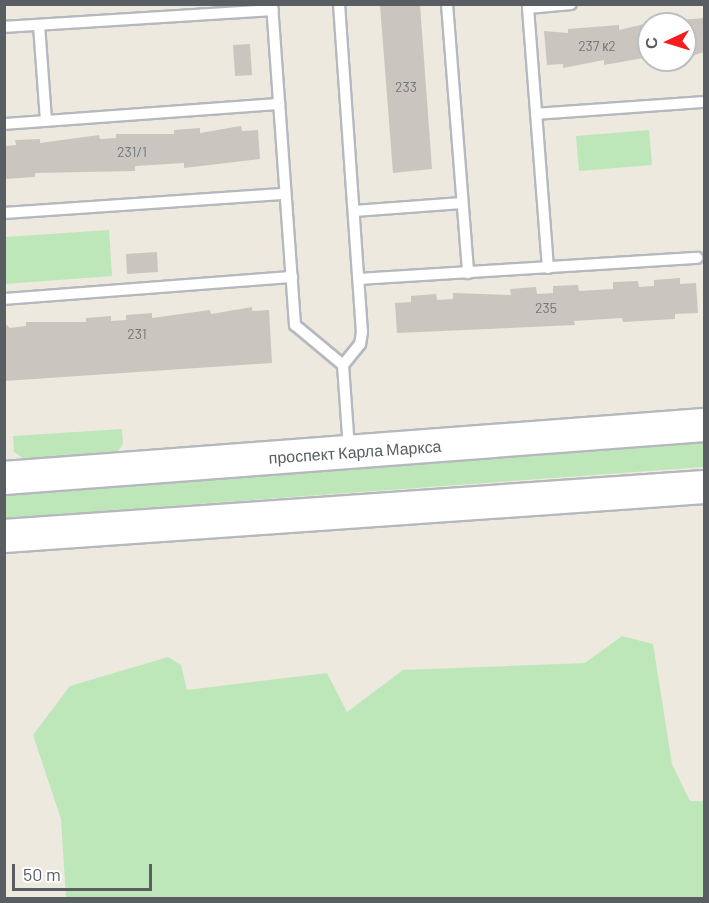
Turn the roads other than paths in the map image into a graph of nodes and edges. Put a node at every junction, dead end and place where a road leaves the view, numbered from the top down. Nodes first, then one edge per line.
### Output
1 (339, 4) edge
2 (447, 4) edge
3 (571, 4) edge
4 (528, 6) edge
5 (272, 7) edge
6 (39, 25) junction
7 (4, 27) edge
8 (705, 102) edge
9 (279, 104) junction
10 (536, 114) junction
11 (46, 121) junction
12 (4, 124) edge
13 (285, 194) junction
14 (462, 203) junction
15 (354, 211) junction
16 (4, 213) edge
17 (697, 258) dead end
18 (548, 268) junction
19 (468, 273) junction
20 (291, 277) junction
21 (359, 279) junction
22 (4, 299) edge
23 (343, 365) junction
24 (705, 425) edge
25 (350, 452) junction
26 (4, 478) edge
27 (705, 487) edge
28 (4, 536) edge

1 - 15 lane
2 - 14 lane
3 - 4 lane
4 - 10 lane
5 - 6 lane
5 - 9 lane
6 - 7 lane
6 - 11 lane
8 - 10 lane
9 - 11 lane
9 - 13 lane
10 - 18 lane
11 - 12 lane
13 - 16 lane
13 - 20 lane
14 - 15 lane
14 - 19 lane
15 - 21 lane
17 - 18 lane
18 - 19 lane
19 - 21 lane
20 - 22 lane
20 - 23 lane
21 - 23 lane
23 - 25 lane
24 - 25 street, проспект Карла Маркса
25 - 26 street, проспект Карла Маркса
27 - 28 street

